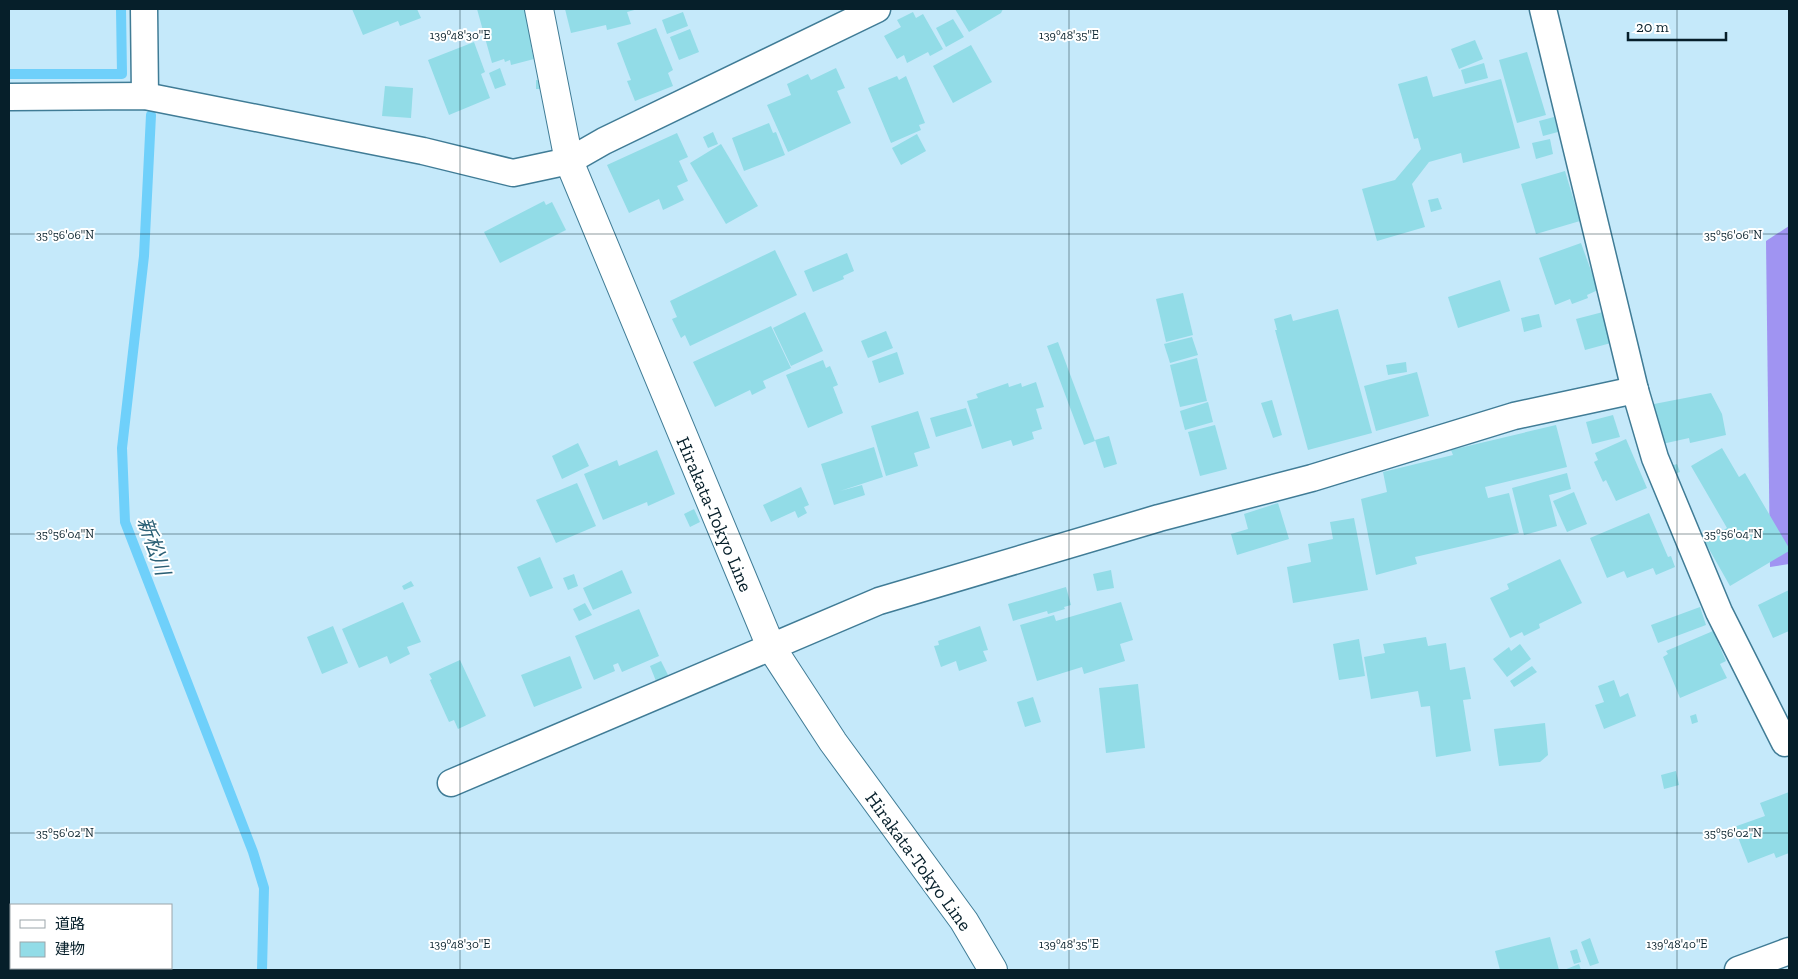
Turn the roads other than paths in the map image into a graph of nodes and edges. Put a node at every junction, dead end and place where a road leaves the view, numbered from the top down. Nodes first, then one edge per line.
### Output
1 (144, 9) edge
2 (539, 9) edge
3 (877, 9) edge
4 (1543, 9) edge
5 (145, 96) junction
6 (9, 98) edge
7 (569, 161) junction
8 (1635, 390) junction
9 (771, 648) junction
10 (1789, 742) edge
11 (451, 783) dead end
12 (1789, 950) edge
13 (993, 970) edge
14 (1738, 970) edge

1 - 5 street
2 - 7 main road, Hirakata-Tokyo Line
3 - 7 street
4 - 8 street
5 - 6 street
5 - 7 street
7 - 9 main road, Hirakata-Tokyo Line
8 - 9 street
8 - 10 street
9 - 11 street
9 - 13 main road, Hirakata-Tokyo Line
12 - 14 street

